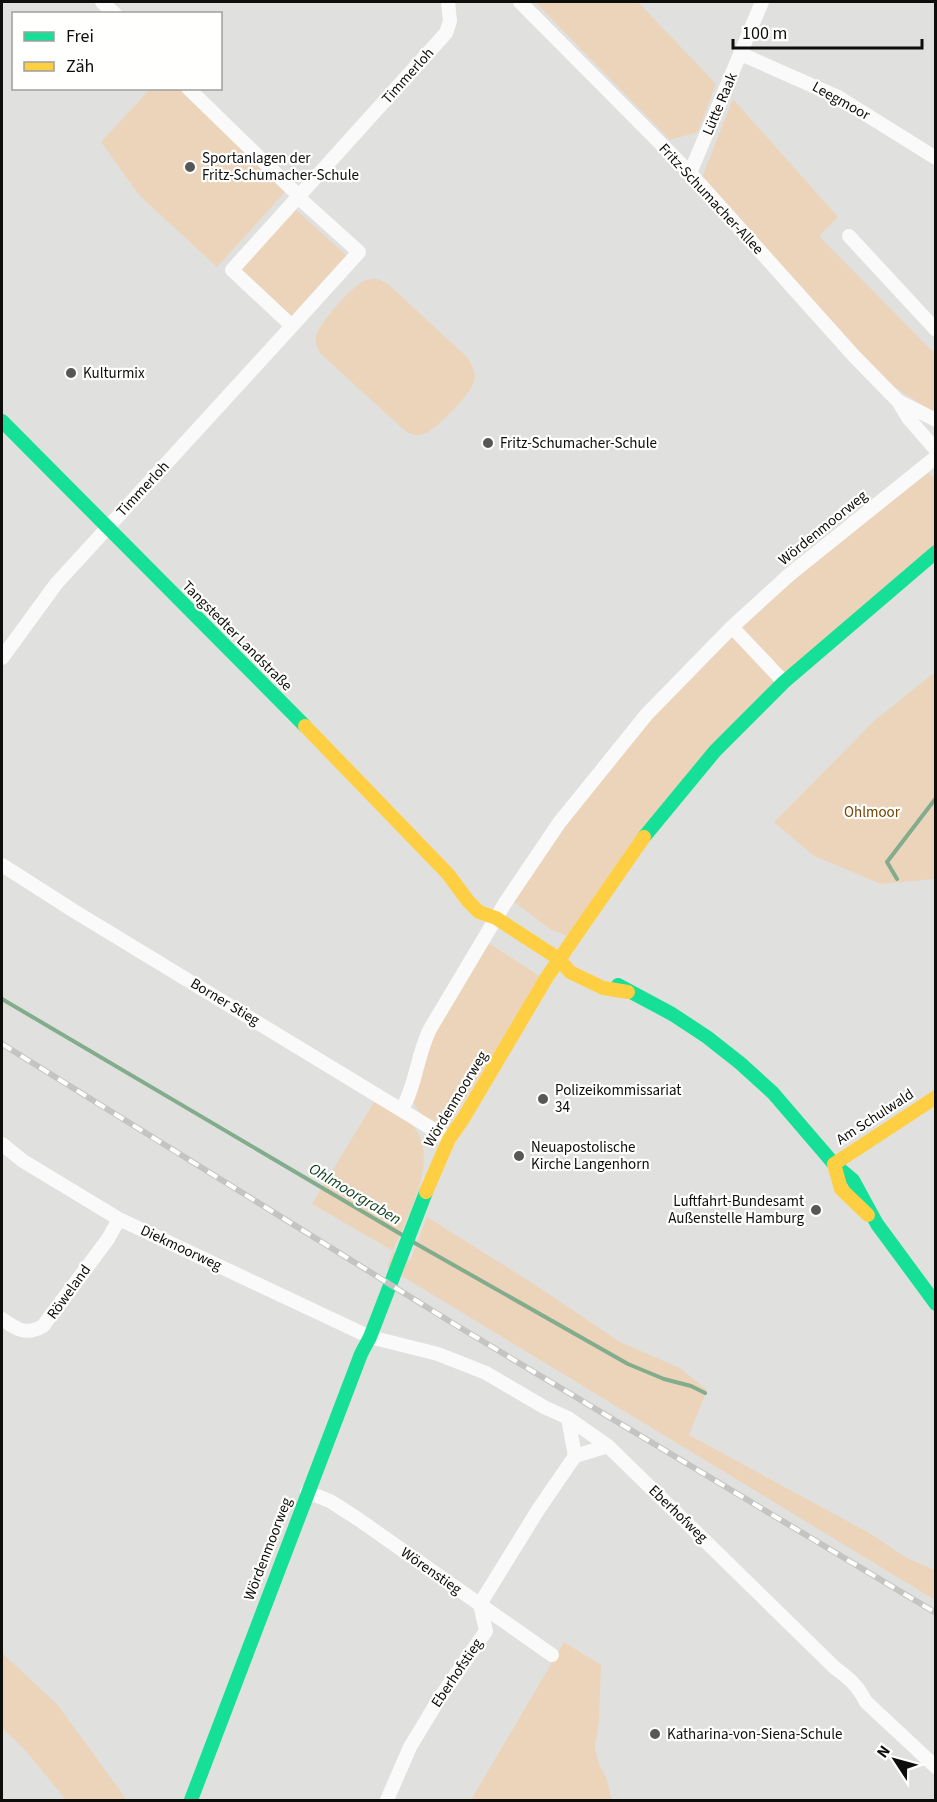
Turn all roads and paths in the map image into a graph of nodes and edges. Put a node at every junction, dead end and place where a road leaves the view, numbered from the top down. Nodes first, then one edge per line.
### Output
1 (448, 2) edge
2 (520, 2) edge
3 (762, 2) edge
4 (741, 54) junction
5 (190, 90) edge
6 (936, 158) edge
7 (690, 173) junction
8 (298, 197) junction
9 (849, 236) dead end
10 (292, 326) junction
11 (936, 330) edge
12 (898, 401) junction
13 (936, 420) edge
14 (2, 421) edge
15 (936, 450) edge
16 (936, 457) edge
17 (106, 528) junction
18 (936, 552) edge
19 (732, 627) junction
20 (2, 658) edge
21 (784, 682) junction
22 (2, 865) edge
23 (496, 918) junction
24 (559, 959) junction
25 (936, 1098) edge
26 (402, 1109) junction
27 (449, 1139) junction
28 (2, 1144) edge
29 (834, 1164) junction
30 (119, 1218) junction
31 (936, 1304) edge
32 (2, 1319) edge
33 (370, 1337) junction
34 (568, 1418) junction
35 (608, 1446) junction
36 (575, 1456) junction
37 (307, 1492) junction
38 (480, 1604) junction
39 (552, 1655) dead end
40 (936, 1767) edge
41 (192, 1800) edge
42 (387, 1800) edge

1 - 8 street, Timmerloh
2 - 7 street, Fritz-Schumacher-Allee
3 - 4 street, Lütte Raak
4 - 6 street, Leegmoor
4 - 7 street, Lütte Raak
5 - 8 street, Timmerloh
7 - 12 street, Fritz-Schumacher-Allee
8 - 10 street, Timmerloh
8 - 10 street, Timmerloh
9 - 11 street
10 - 17 street, Timmerloh
12 - 13 street, Fritz-Schumacher-Allee
12 - 15 street, Fritz-Schumacher-Allee
14 - 17 street, Tangstedter Landstraße
16 - 19 street, Wördenmoorweg
17 - 20 street, Timmerloh
17 - 23 street, Tangstedter Landstraße
18 - 21 street, Wördenmoorweg
19 - 21 street
19 - 23 street, Wördenmoorweg
21 - 24 street, Wördenmoorweg
22 - 26 street, Borner Stieg
23 - 24 street, Tangstedter Landstraße
23 - 26 street, Wördenmoorweg
24 - 27 street, Wördenmoorweg
24 - 29 street, Tangstedter Landstraße
25 - 29 street, Am Schulwald
26 - 27 street, Borner Stieg
27 - 33 street, Wördenmoorweg
28 - 30 street, Diekmoorweg
29 - 31 street, Tangstedter Landstraße
30 - 32 street, Röweland
30 - 33 street, Diekmoorweg
33 - 34 street, Eberhofweg
33 - 37 street, Wördenmoorweg
34 - 35 street, Eberhofweg
34 - 36 street
35 - 36 street
35 - 40 street, Eberhofweg
36 - 38 street
37 - 38 street, Wörenstieg
37 - 41 street, Wördenmoorweg
38 - 39 street, Wörenstieg
38 - 42 street, Eberhofstieg

